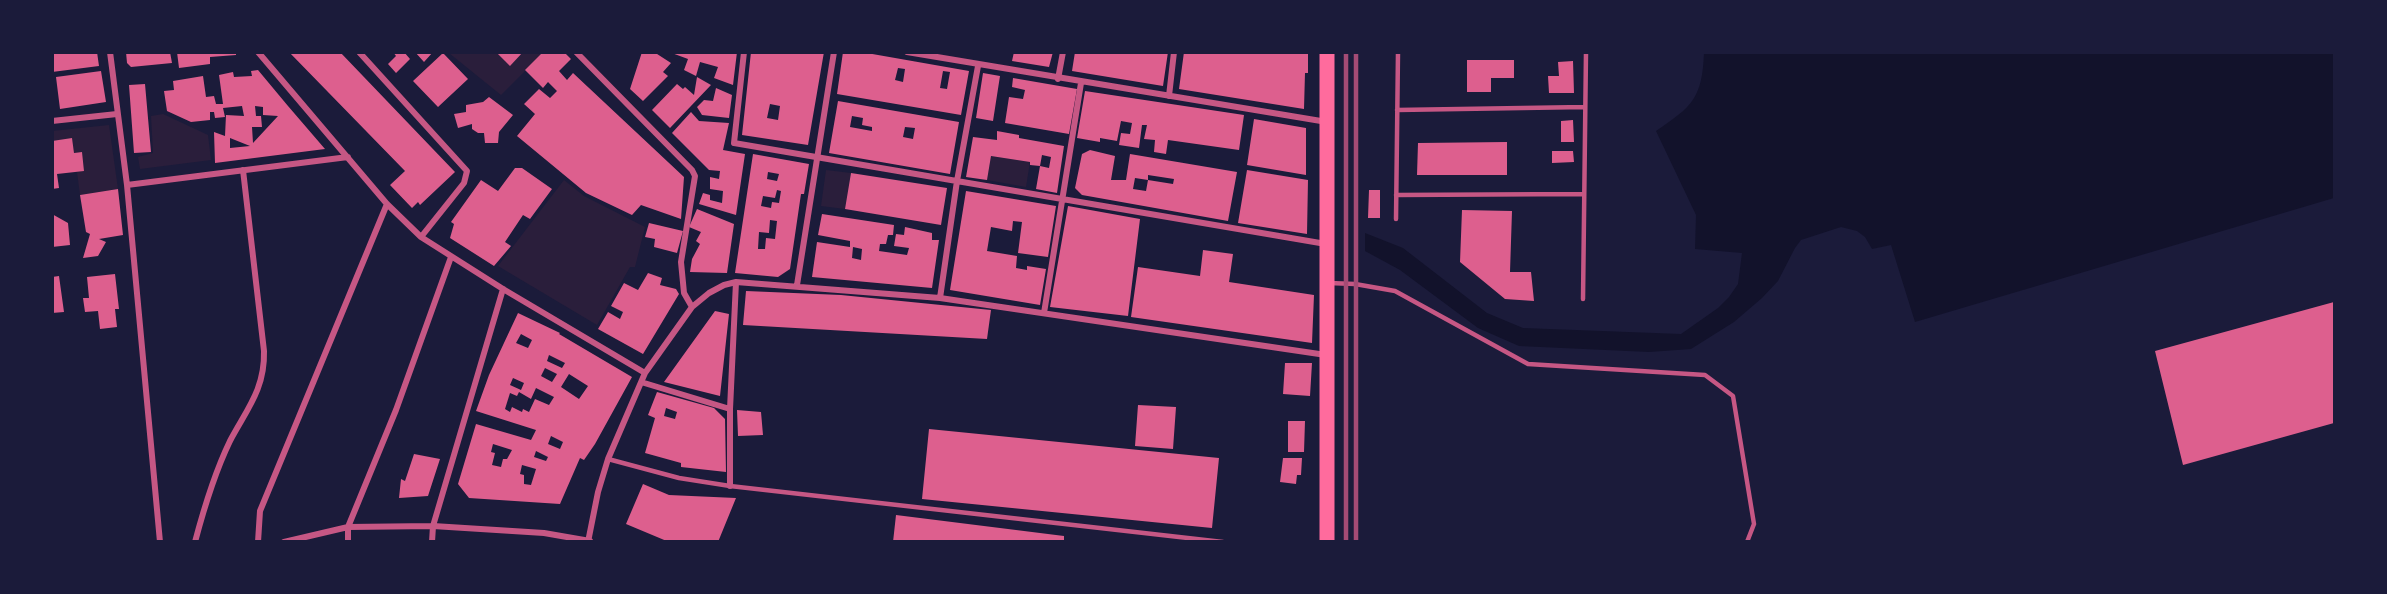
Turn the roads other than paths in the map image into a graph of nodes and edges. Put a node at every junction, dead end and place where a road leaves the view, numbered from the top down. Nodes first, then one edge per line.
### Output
1 (111, 52) edge
2 (258, 52) edge
3 (359, 52) edge
4 (576, 52) edge
5 (744, 52) edge
6 (834, 52) edge
7 (907, 52) edge
8 (1063, 52) edge
9 (1174, 52) edge
10 (1327, 52) edge
11 (1398, 52) edge
12 (1586, 52) edge
13 (978, 66) junction
14 (1059, 79) junction
15 (1081, 83) junction
16 (1169, 96) junction
17 (1585, 107) junction
18 (1397, 110) junction
19 (117, 114) junction
20 (52, 121) edge
21 (1327, 122) junction
22 (348, 157) junction
23 (817, 158) junction
24 (243, 170) junction
25 (957, 182) junction
26 (127, 185) junction
27 (1584, 194) junction
28 (1396, 195) junction
29 (1064, 200) junction
30 (387, 204) junction
31 (1396, 219) dead end
32 (421, 237) junction
33 (1326, 244) junction
34 (451, 257) junction
35 (736, 282) junction
36 (1326, 283) junction
37 (797, 285) junction
38 (503, 289) junction
39 (940, 298) junction
40 (1583, 299) dead end
41 (693, 307) junction
42 (1044, 314) junction
43 (1326, 356) junction
44 (645, 373) junction
45 (641, 382) junction
46 (730, 409) junction
47 (608, 459) junction
48 (730, 486) junction
49 (433, 526) junction
50 (348, 527) junction
51 (589, 541) edge
52 (160, 542) edge
53 (195, 542) edge
54 (258, 542) edge
55 (284, 542) edge
56 (348, 542) edge
57 (432, 542) edge
58 (1223, 542) edge
59 (1327, 542) edge
60 (1747, 542) edge

1 - 19 street
2 - 22 street
3 - 32 street
4 - 41 street
5 - 23 street
6 - 23 street
7 - 13 street
8 - 14 street
9 - 16 street
10 - 21 main road
11 - 18 lane
12 - 17 lane
13 - 14 street
13 - 25 street
14 - 15 street
15 - 16 street
15 - 29 street
16 - 21 street
17 - 18 lane
17 - 27 lane
18 - 28 lane
19 - 20 street
19 - 26 street
21 - 33 main road
22 - 24 street
22 - 30 street
23 - 25 street
23 - 37 street
24 - 26 street
24 - 53 street
25 - 29 street
25 - 39 street
26 - 52 street
27 - 28 lane
27 - 40 lane
28 - 31 lane
29 - 33 street
29 - 42 street
30 - 32 street
30 - 54 street
32 - 34 street
33 - 36 main road
34 - 38 street
34 - 50 street
35 - 37 street
35 - 41 street
35 - 46 street
36 - 43 main road
36 - 60 lane
37 - 39 street
38 - 44 street
38 - 49 street
39 - 42 street
41 - 44 street
42 - 43 street
43 - 59 main road
44 - 45 street
45 - 46 street
45 - 47 street
46 - 48 street
47 - 48 lane
47 - 51 street
48 - 58 lane
49 - 50 street
49 - 51 street
49 - 57 street
50 - 55 street
50 - 56 street

